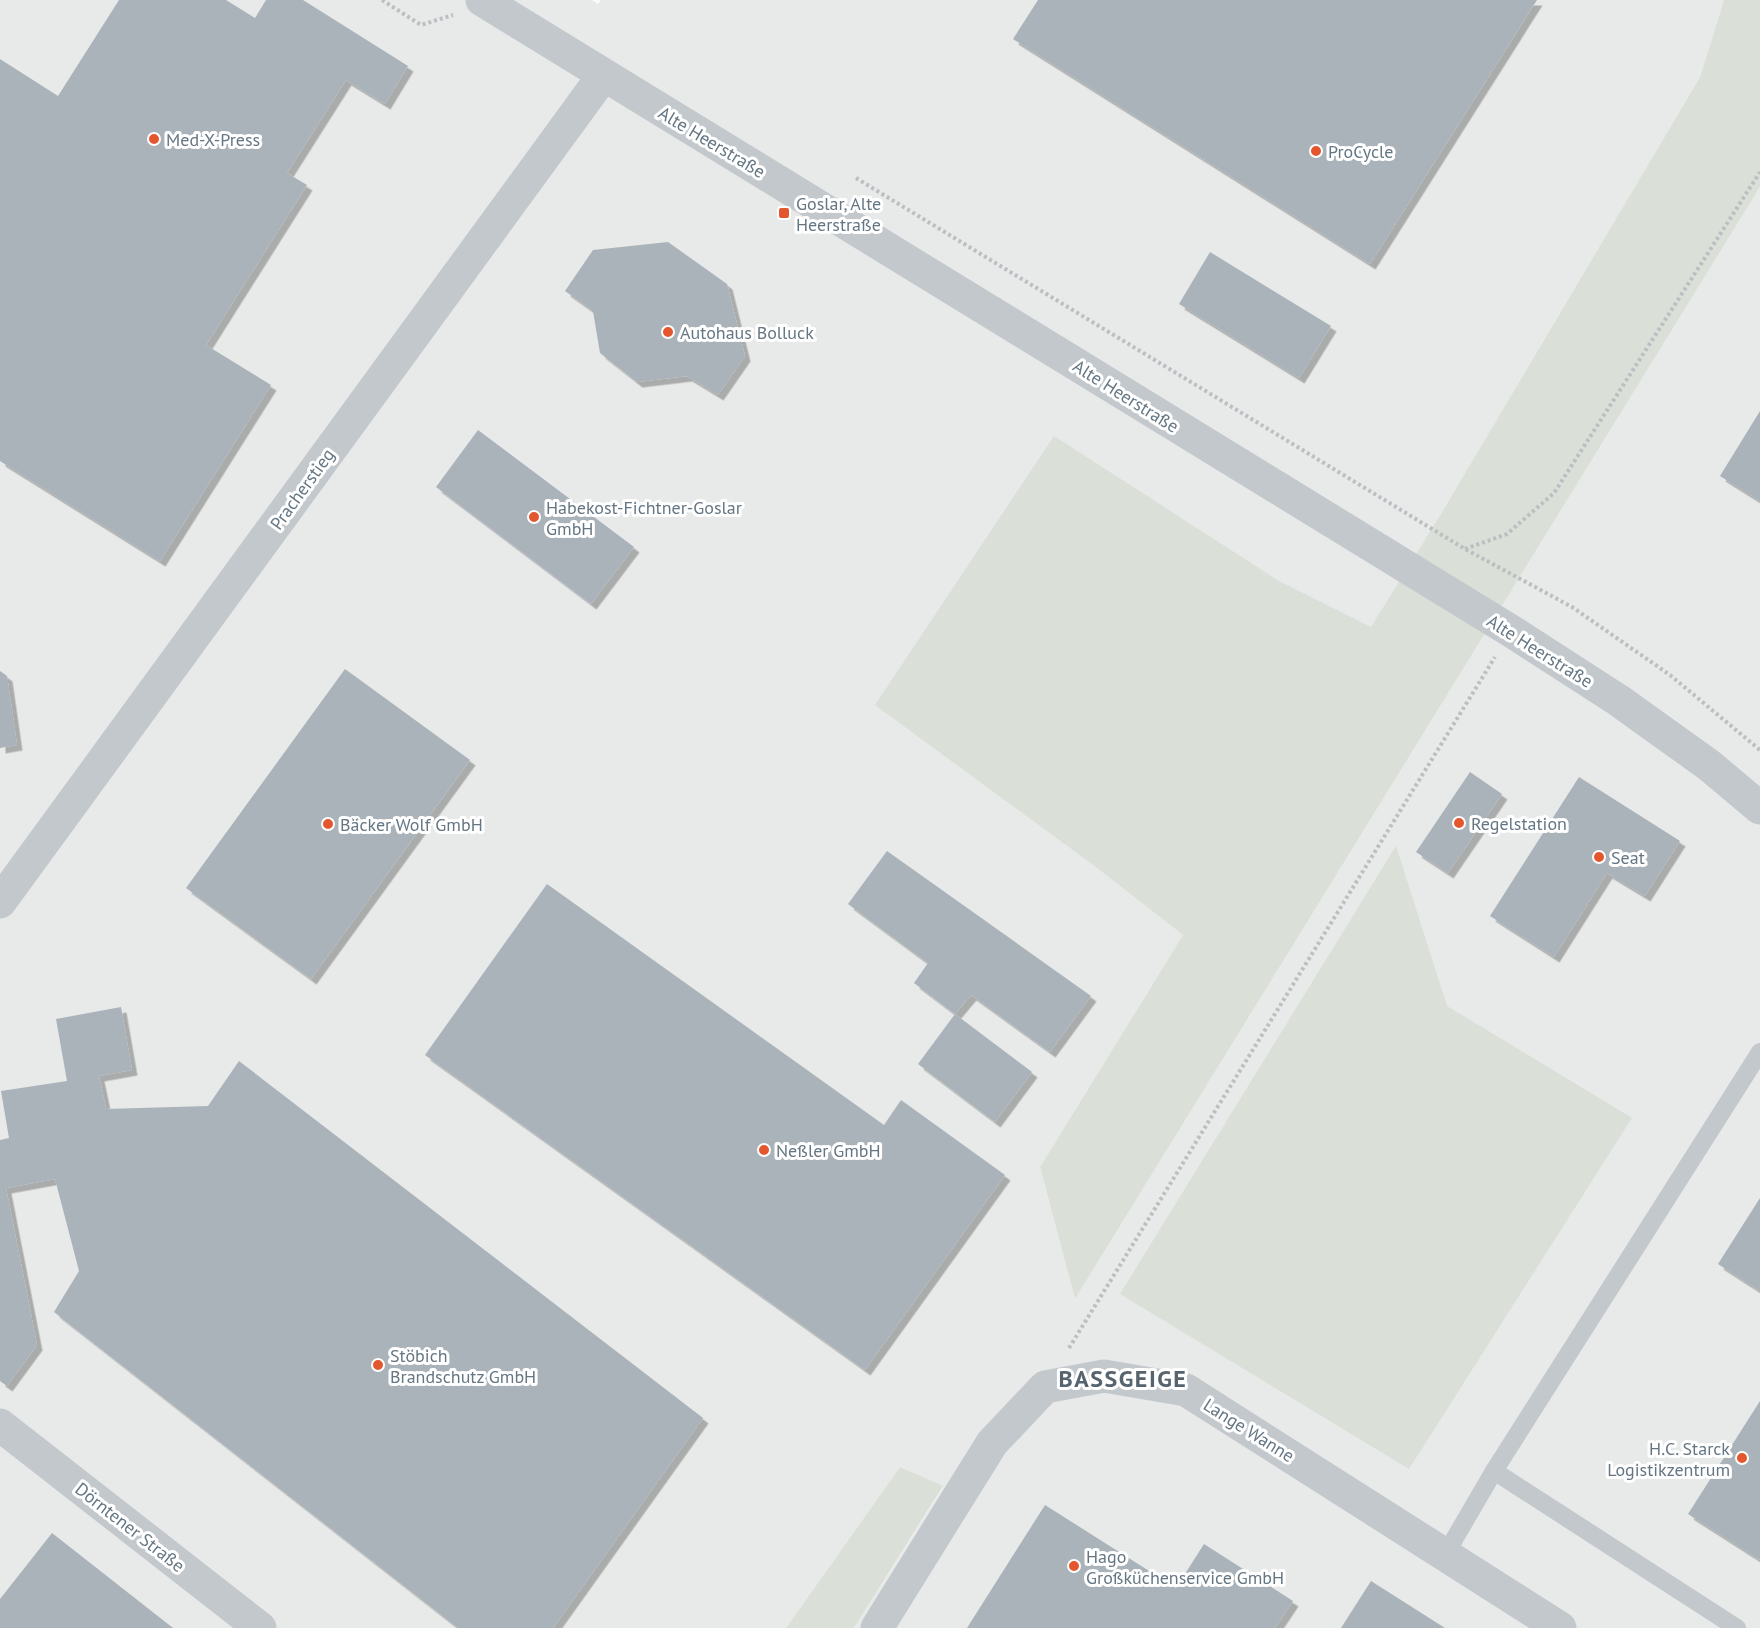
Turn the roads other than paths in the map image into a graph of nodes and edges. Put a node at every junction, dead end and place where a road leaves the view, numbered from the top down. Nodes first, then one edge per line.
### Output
1 (485, 2) edge
2 (603, 76) junction
3 (1760, 808) edge
4 (0, 903) edge
5 (1760, 1052) edge
6 (0, 1425) edge
7 (1494, 1472) junction
8 (1445, 1555) junction
9 (260, 1628) edge
10 (877, 1628) edge
11 (1560, 1628) edge
12 (1737, 1628) edge

1 - 2 street, Alte Heerstraße
2 - 3 street, Alte Heerstraße
2 - 4 street, Pracherstieg
5 - 7 lane
6 - 9 street, Dörntener Straße
7 - 8 lane
7 - 12 lane
8 - 10 street, Lange Wanne
8 - 11 street, Lange Wanne

